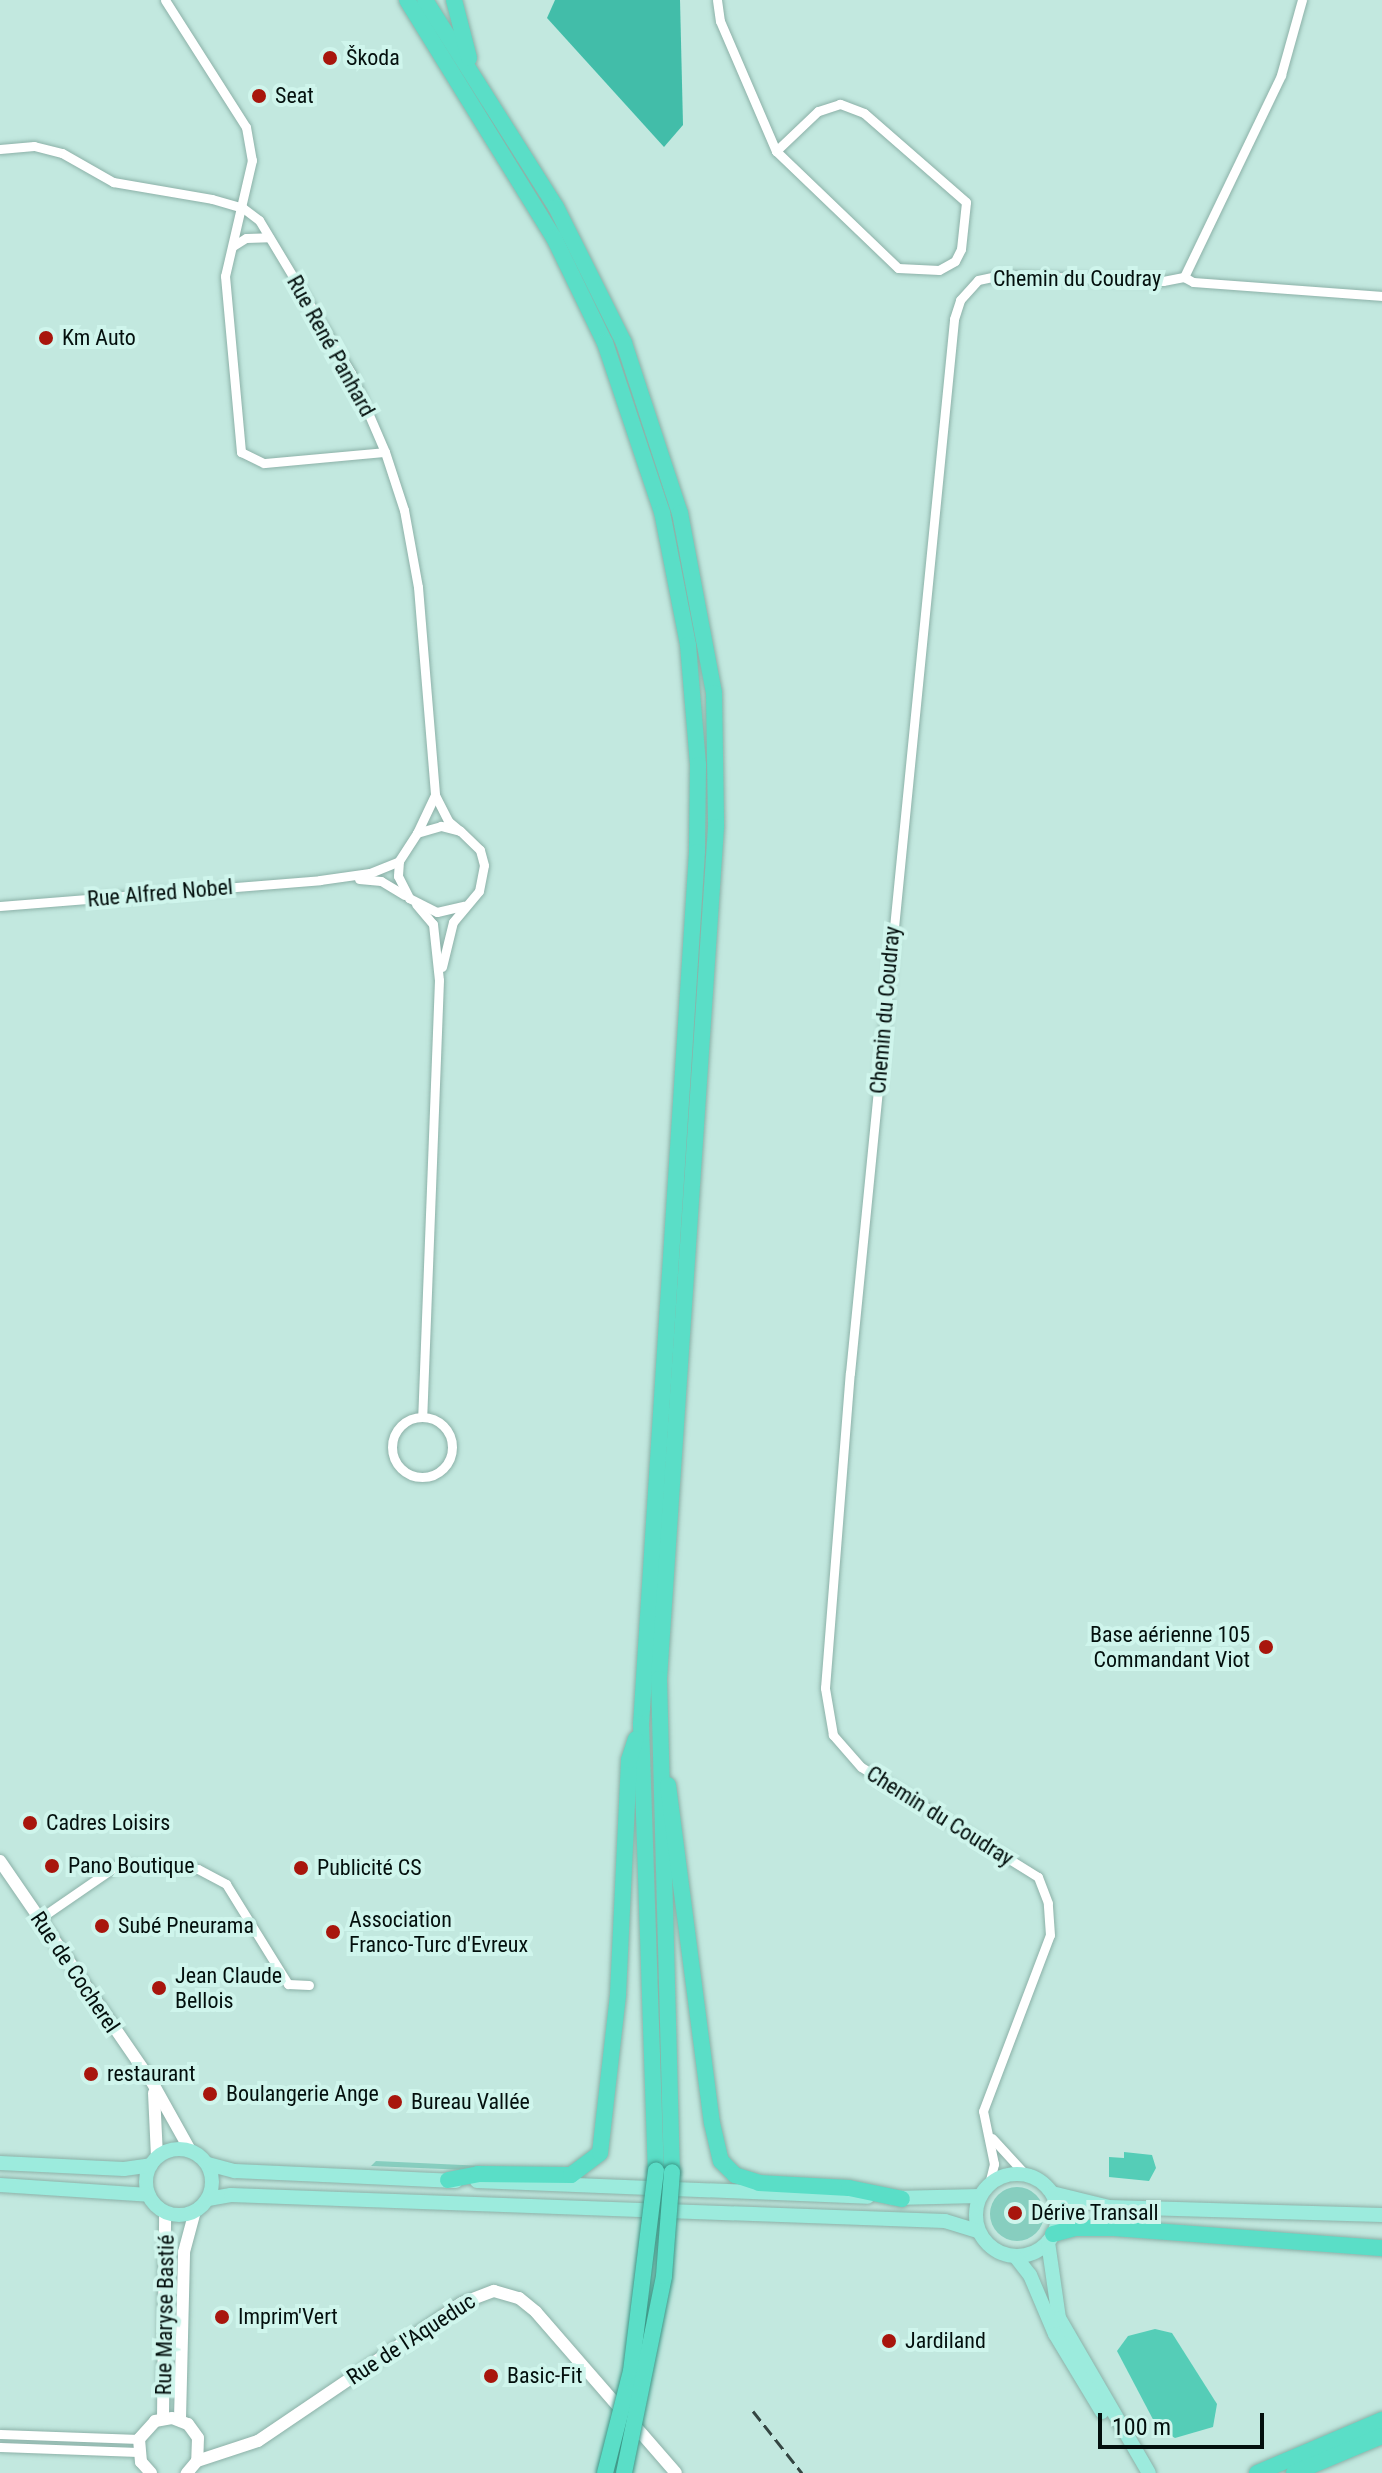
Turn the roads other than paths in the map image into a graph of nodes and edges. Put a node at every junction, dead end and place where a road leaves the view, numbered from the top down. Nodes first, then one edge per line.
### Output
1 (165, 0) edge
2 (407, 0) edge
3 (425, 0) edge
4 (454, 0) edge
5 (717, 0) edge
6 (1302, 0) edge
7 (476, 79) junction
8 (0, 149) edge
9 (776, 151) junction
10 (243, 208) junction
11 (269, 237) junction
12 (231, 248) junction
13 (1184, 277) junction
14 (1382, 296) edge
15 (385, 452) junction
16 (435, 795) junction
17 (460, 831) junction
18 (417, 833) junction
19 (399, 861) junction
20 (320, 880) junction
21 (412, 901) junction
22 (0, 906) edge
23 (464, 906) junction
24 (439, 980) junction
25 (422, 1417) junction
26 (659, 1679) junction
27 (641, 1724) junction
28 (0, 1861) edge
29 (39, 1919) junction
30 (309, 1985) dead end
31 (152, 2082) junction
32 (988, 2133) junction
33 (190, 2150) junction
34 (154, 2161) junction
35 (0, 2163) edge
36 (208, 2164) junction
37 (664, 2172) junction
38 (1025, 2174) junction
39 (448, 2180) junction
40 (0, 2185) edge
41 (984, 2190) junction
42 (1052, 2193) junction
43 (149, 2195) junction
44 (208, 2199) junction
45 (902, 2199) junction
46 (195, 2211) junction
47 (165, 2212) junction
48 (1382, 2215) edge
49 (978, 2231) junction
50 (1050, 2238) junction
51 (1382, 2248) edge
52 (1015, 2256) junction
53 (1382, 2410) edge
54 (163, 2418) junction
55 (180, 2419) junction
56 (1382, 2420) edge
57 (1356, 2430) junction
58 (0, 2434) edge
59 (1382, 2436) edge
60 (198, 2438) junction
61 (139, 2446) junction
62 (0, 2447) edge
63 (229, 2451) junction
64 (197, 2461) junction
65 (151, 2473) edge
66 (187, 2473) edge
67 (605, 2473) edge
68 (624, 2473) edge
69 (676, 2473) edge
70 (1139, 2473) edge
71 (1149, 2473) edge
72 (1257, 2473) edge
73 (1294, 2473) edge

1 - 10 street
2 - 27 highway
3 - 7 highway
4 - 7 highway
5 - 9 street
6 - 13 street, Chemin du Coudray
7 - 26 highway
8 - 10 street
9 - 9 street
10 - 11 street, Rue René Panhard
10 - 12 street
11 - 12 street
11 - 15 street, Rue René Panhard
12 - 15 street
13 - 14 street
13 - 32 street, Chemin du Coudray
15 - 16 street, Rue René Panhard
16 - 17 street
16 - 18 street
17 - 18 street
17 - 23 street
18 - 19 street
19 - 20 street, Rue Alfred Nobel
19 - 21 street
20 - 21 street, Rue Alfred Nobel
20 - 22 street, Rue Alfred Nobel
21 - 23 street
21 - 24 street
23 - 24 street
24 - 25 street
25 - 25 street
26 - 37 highway
26 - 45 highway
27 - 37 highway
27 - 39 highway
28 - 29 street, Rue de Cocherel
29 - 30 street
29 - 31 street, Rue de Cocherel
31 - 33 street, Rue de Cocherel
31 - 34 street
32 - 38 street
32 - 41 street, Chemin du Coudray
33 - 34 main road
33 - 36 main road
34 - 35 main road
34 - 43 main road
36 - 39 main road
36 - 44 main road
37 - 67 highway, bridge
37 - 68 highway, bridge
38 - 41 main road
38 - 42 main road
39 - 45 main road
40 - 43 main road
41 - 45 main road
41 - 49 main road
42 - 48 main road
42 - 50 main road
43 - 47 main road
44 - 46 main road
44 - 49 main road
46 - 47 main road
46 - 55 street, Rue Maryse Bastié
47 - 54 street, Rue Maryse Bastié
49 - 52 main road
50 - 51 highway
50 - 52 main road
50 - 71 main road
52 - 70 main road
53 - 57 highway
54 - 55 street
54 - 61 street
55 - 60 street
56 - 57 highway
57 - 72 highway
58 - 61 street
59 - 73 highway
60 - 63 street
60 - 64 street
61 - 62 street
61 - 65 street
63 - 64 street, Rue de l'Aqueduc
63 - 69 street, Rue de l'Aqueduc
64 - 66 street

